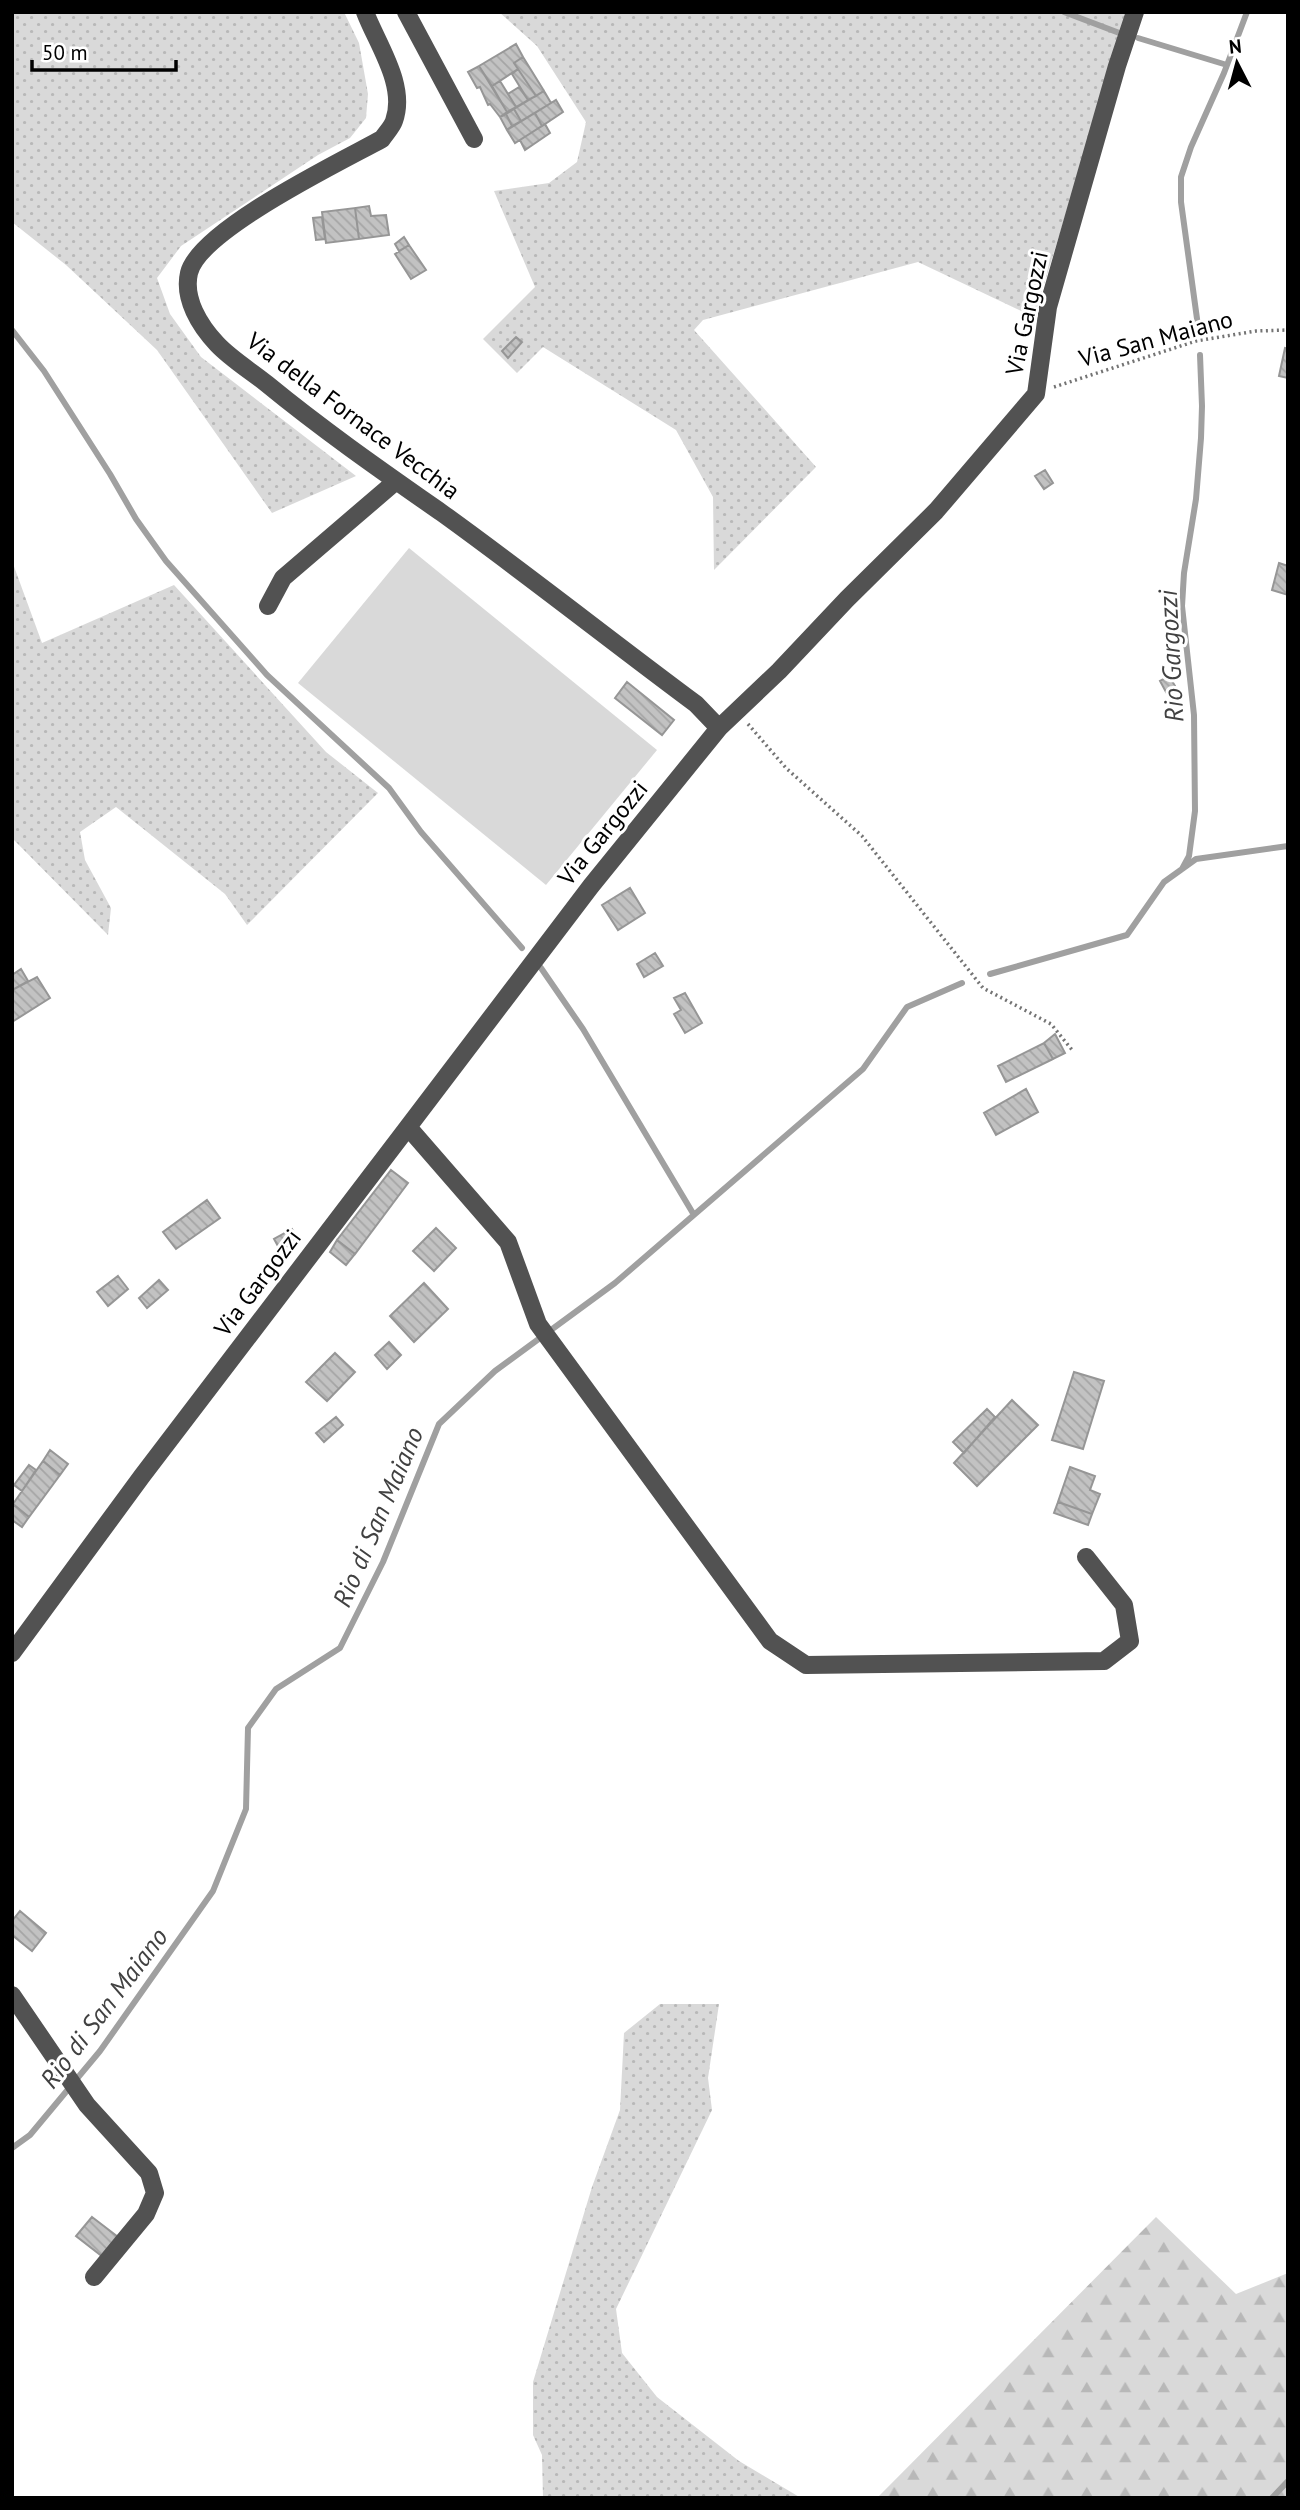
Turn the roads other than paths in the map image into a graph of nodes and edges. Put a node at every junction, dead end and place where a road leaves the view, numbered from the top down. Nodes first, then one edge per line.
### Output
1 (365, 12) edge
2 (406, 12) edge
3 (1135, 12) edge
4 (474, 139) dead end
5 (395, 482) junction
6 (268, 606) dead end
7 (719, 728) junction
8 (408, 1127) junction
9 (1086, 1556) dead end
10 (12, 1653) edge
11 (12, 1995) edge
12 (94, 2277) dead end

1 - 5 street, Via della Fornace Vecchia
2 - 4 street
3 - 7 street, Via Gargozzi
5 - 6 street
5 - 7 street, Via della Fornace Vecchia
7 - 8 street, Via Gargozzi
8 - 9 street
8 - 10 street, Via Gargozzi
11 - 12 street

